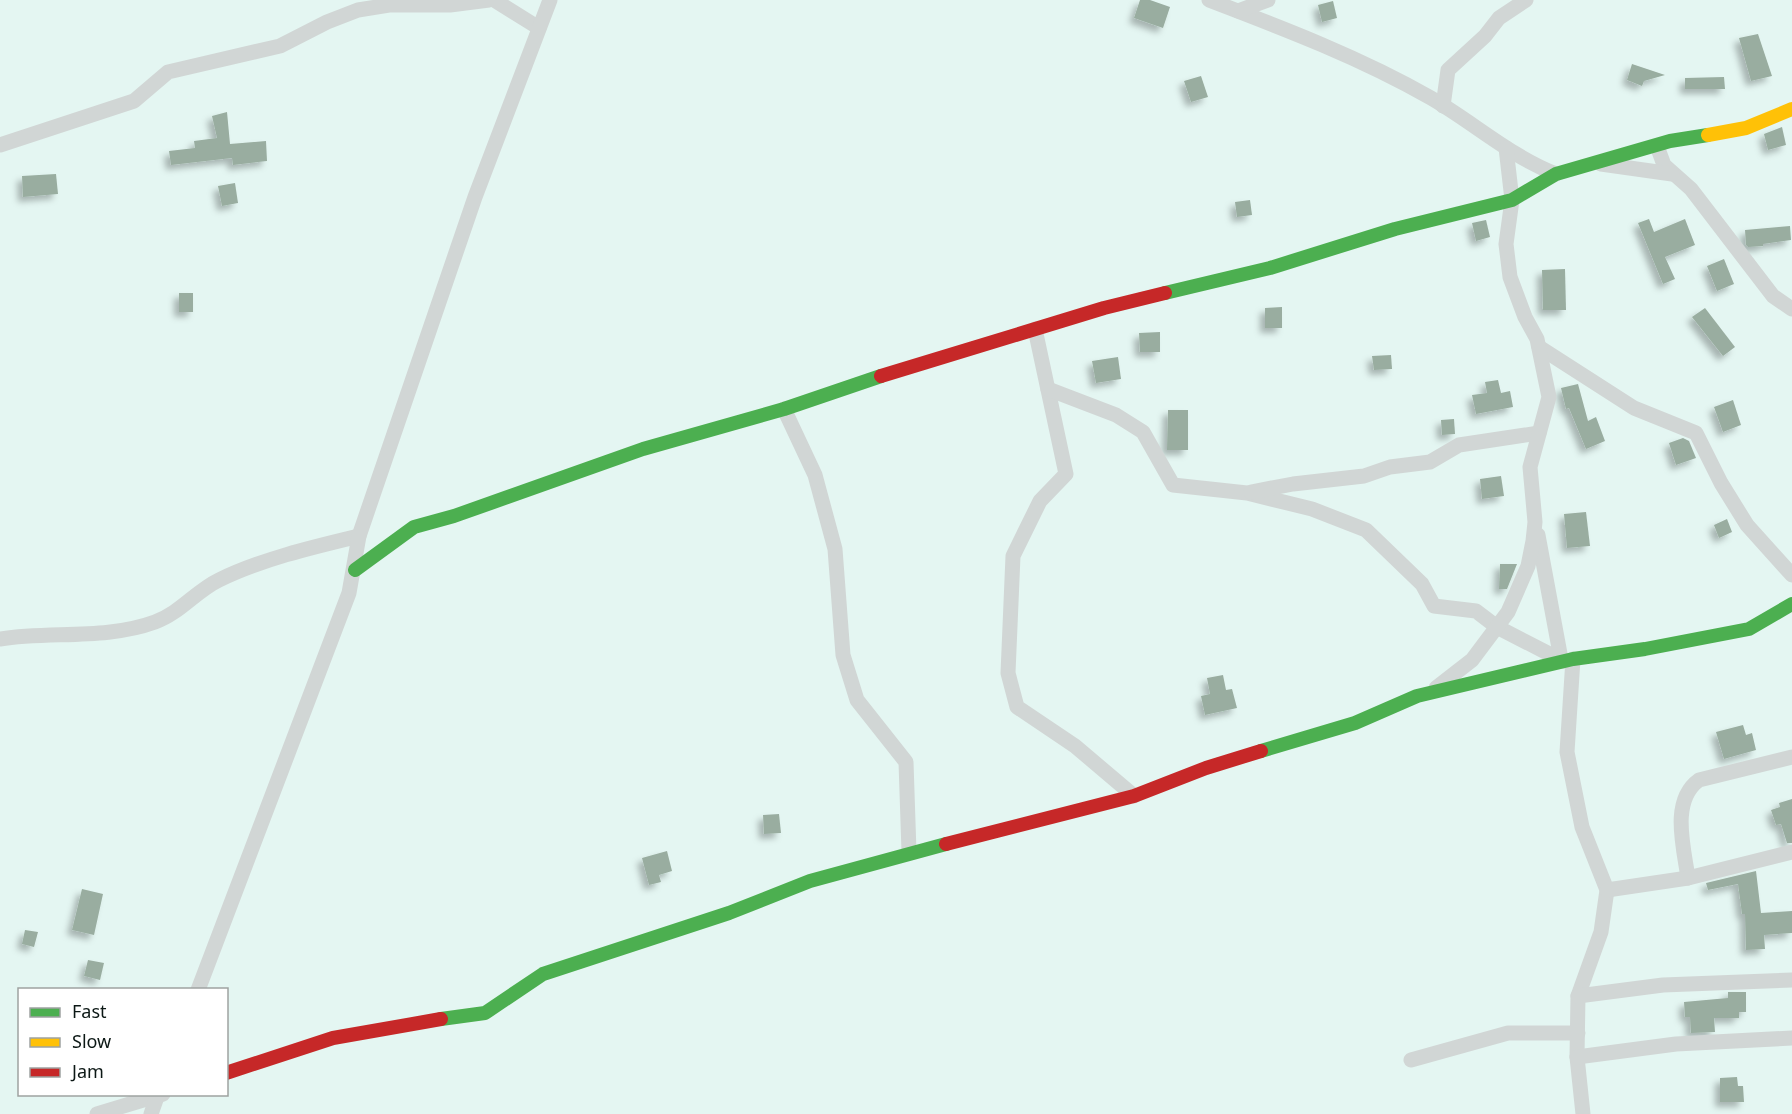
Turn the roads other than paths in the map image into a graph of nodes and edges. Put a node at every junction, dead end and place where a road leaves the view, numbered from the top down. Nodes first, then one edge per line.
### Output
1 (489, 0) edge
2 (494, 0) edge
3 (550, 0) edge
4 (1209, 0) edge
5 (1268, 0) edge
6 (1526, 0) edge
7 (1238, 11) junction
8 (539, 28) junction
9 (1443, 106) junction
10 (1792, 109) edge
11 (0, 146) edge
12 (1657, 146) junction
13 (1506, 148) junction
14 (1593, 163) junction
15 (1556, 174) junction
16 (1672, 174) junction
17 (1512, 200) junction
18 (1792, 309) edge
19 (1035, 329) junction
20 (1539, 347) junction
21 (1048, 389) junction
22 (784, 409) junction
23 (1539, 433) junction
24 (1247, 493) junction
25 (1535, 522) junction
26 (359, 536) junction
27 (355, 570) junction
28 (1792, 575) edge
29 (1792, 604) edge
30 (1497, 627) junction
31 (0, 639) edge
32 (1566, 659) junction
33 (1432, 692) junction
34 (1792, 757) edge
35 (1134, 796) junction
36 (909, 852) junction
37 (1792, 852) edge
38 (1688, 878) junction
39 (1607, 890) junction
40 (1792, 980) edge
41 (199, 988) edge
42 (1578, 996) junction
43 (1578, 1034) junction
44 (1792, 1038) edge
45 (1577, 1057) junction
46 (1411, 1059) dead end
47 (228, 1072) edge
48 (157, 1096) edge
49 (160, 1096) edge
50 (97, 1114) edge
51 (151, 1114) edge
52 (1583, 1114) edge

1 - 11 street
2 - 8 street
3 - 8 street
4 - 7 street
5 - 7 street
6 - 9 street
7 - 9 street
8 - 26 street
9 - 13 street
10 - 12 street
12 - 14 street
12 - 16 street
13 - 15 street
13 - 17 street
14 - 15 street
14 - 16 street
15 - 17 street
16 - 18 street
17 - 19 street
17 - 20 street
19 - 21 street
19 - 22 street
20 - 23 street
20 - 28 street
21 - 24 street
21 - 35 street
22 - 27 street
22 - 36 street
23 - 24 street
23 - 25 street
24 - 30 street
25 - 30 street
25 - 32 street
26 - 27 street
26 - 31 street
27 - 41 street
29 - 32 street
30 - 32 street
30 - 33 street
32 - 33 street
32 - 39 street
33 - 35 street
34 - 38 street
35 - 36 street
36 - 47 street
37 - 38 street
38 - 39 street
39 - 42 street
40 - 42 street
42 - 43 street
43 - 45 street
43 - 46 street
44 - 45 street
45 - 52 street
48 - 50 street
49 - 51 street

